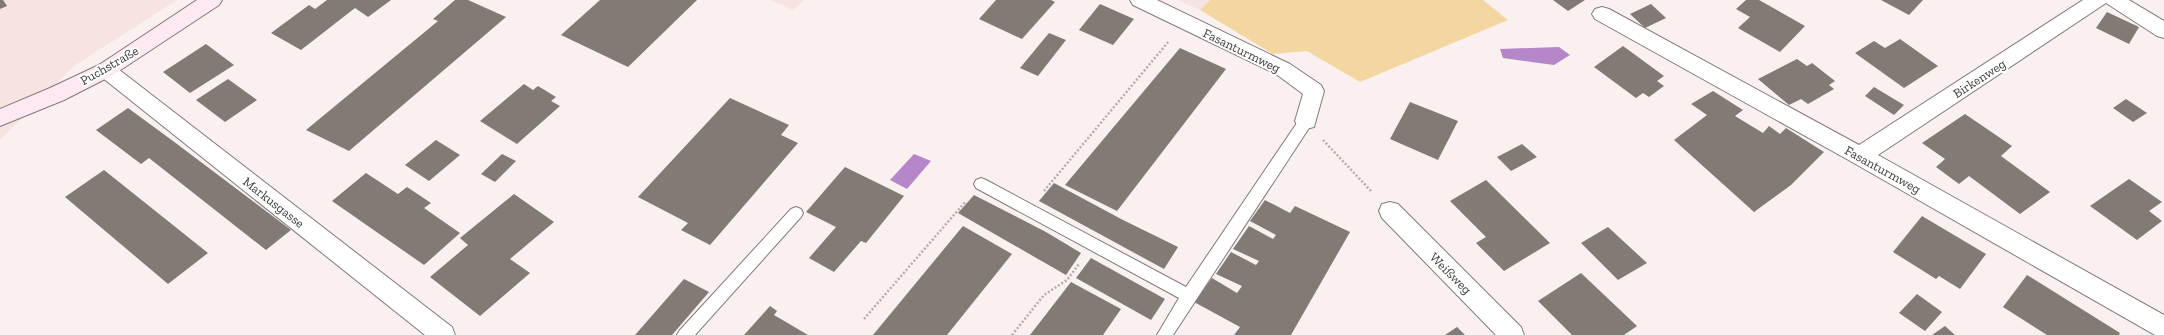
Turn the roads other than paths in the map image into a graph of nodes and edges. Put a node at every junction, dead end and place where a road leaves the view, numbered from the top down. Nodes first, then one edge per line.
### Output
1 (212, 0) edge
2 (1140, 0) edge
3 (2098, 0) edge
4 (2114, 0) edge
5 (1602, 14) dead end
6 (2164, 31) edge
7 (106, 70) junction
8 (0, 118) edge
9 (1306, 121) joint
10 (1860, 156) junction
11 (981, 184) road end
12 (1390, 211) road end
13 (796, 212) dead end
14 (1189, 296) junction
15 (2164, 327) edge
16 (443, 335) edge
17 (685, 335) edge
18 (1165, 335) edge
19 (1512, 335) edge

1 - 7 main road, Puchstraße
2 - 9 street, Fasanturmweg
3 - 10 street, Birkenweg
4 - 6 street
5 - 10 street, Fasanturmweg
7 - 8 main road, Puchstraße
7 - 16 street, Markusgasse
9 - 14 lane
10 - 15 street, Fasanturmweg
11 - 14 lane
12 - 19 street, Weißweg
13 - 17 lane
14 - 18 lane

